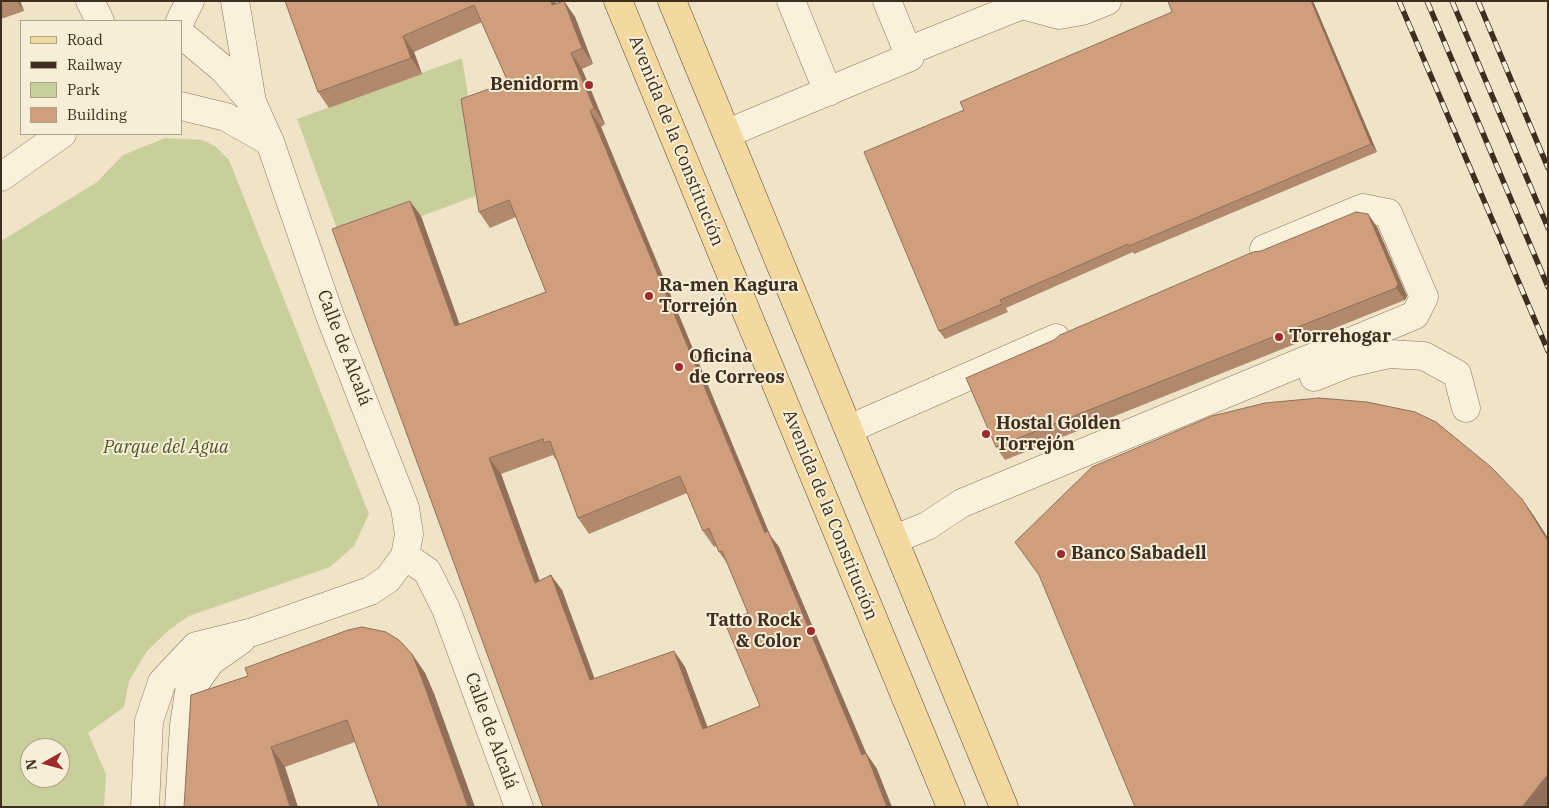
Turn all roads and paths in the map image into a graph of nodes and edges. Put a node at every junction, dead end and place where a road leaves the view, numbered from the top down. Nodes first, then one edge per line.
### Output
1 (90, 1) edge
2 (190, 1) edge
3 (235, 1) edge
4 (618, 1) edge
5 (672, 1) edge
6 (791, 1) edge
7 (887, 1) edge
8 (1107, 1) edge
9 (1021, 3) edge
10 (100, 20) edge
11 (180, 20) edge
12 (182, 35) edge
13 (908, 51) junction
14 (828, 92) junction
15 (252, 102) junction
16 (182, 106) edge
17 (728, 134) junction
18 (61, 135) edge
19 (270, 142) junction
20 (1, 177) edge
21 (1264, 249) edge
22 (1056, 338) edge
23 (1466, 408) dead end
24 (850, 429) junction
25 (927, 526) junction
26 (895, 539) junction
27 (405, 556) junction
28 (253, 632) junction
29 (145, 807) edge
30 (178, 807) edge
31 (519, 807) edge
32 (951, 807) edge
33 (1004, 807) edge

1 - 10 street
2 - 11 street
3 - 15 street, Calle de Alcalá
4 - 32 main road, Avenida de la Constitución
5 - 17 main road
6 - 14 street
7 - 13 street
8 - 9 street
9 - 13 street
12 - 15 street, Calle de Alcalá
13 - 14 street
14 - 17 street
15 - 19 street, Calle de Alcalá
16 - 19 street
17 - 24 main road
18 - 20 street
19 - 27 street, Calle de Alcalá
21 - 25 street
22 - 24 street
23 - 25 street
24 - 26 main road
25 - 26 street
26 - 33 main road
27 - 28 street, Calle de Alcalá
27 - 31 street, Calle de Alcalá
28 - 29 street
28 - 30 street

